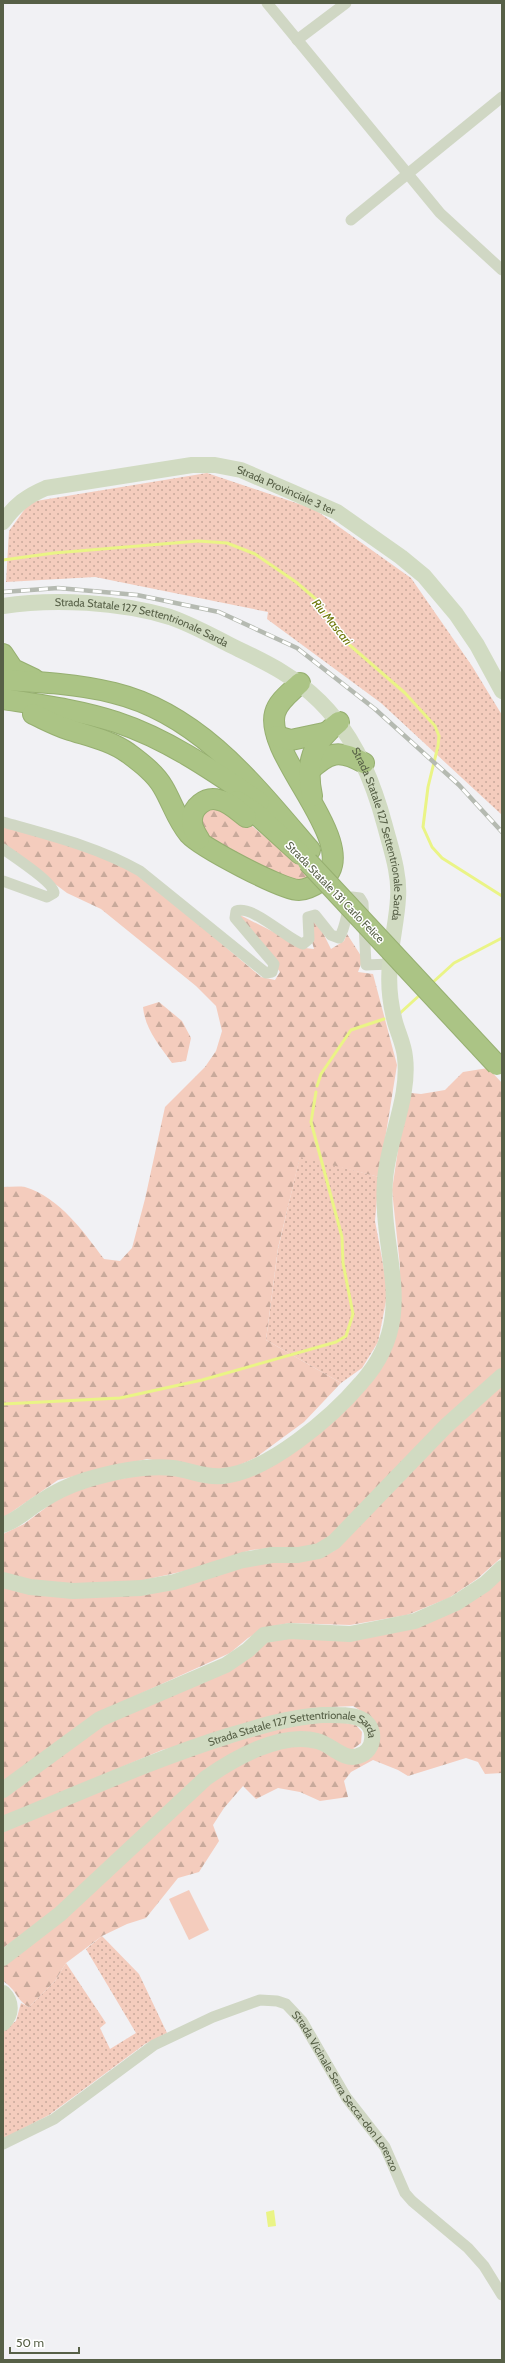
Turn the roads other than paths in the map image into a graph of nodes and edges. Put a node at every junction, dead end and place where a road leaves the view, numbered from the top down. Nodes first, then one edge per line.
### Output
1 (267, 3) edge
2 (346, 3) edge
3 (297, 40) junction
4 (502, 97) edge
5 (407, 174) junction
6 (351, 220) dead end
7 (502, 270) edge
8 (3, 522) edge
9 (3, 606) edge
10 (3, 654) edge
11 (3, 680) edge
12 (46, 682) junction
13 (300, 683) junction
14 (502, 691) edge
15 (3, 700) edge
16 (3, 713) edge
17 (33, 714) junction
18 (332, 727) junction
19 (277, 736) junction
20 (364, 763) junction
21 (309, 771) junction
22 (315, 810) junction
23 (3, 822) edge
24 (202, 845) junction
25 (3, 849) edge
26 (309, 856) junction
27 (3, 881) edge
28 (390, 964) junction
29 (500, 1063) edge
30 (502, 1376) edge
31 (3, 1525) edge
32 (502, 1568) edge
33 (3, 1580) edge
34 (3, 1790) edge
35 (3, 1824) edge
36 (3, 1958) edge
37 (3, 1993) edge
38 (3, 2023) edge
39 (3, 2144) edge
40 (502, 2295) edge

1 - 3 street
2 - 3 street
3 - 5 street
4 - 5 street
5 - 6 street
5 - 7 street
8 - 14 main road, Strada Provinciale 3 ter
9 - 13 main road, Strada Statale 127 Settentrionale Sarda
10 - 12 highway
11 - 12 highway
12 - 26 highway
13 - 18 main road, Strada Statale 127 Settentrionale Sarda
13 - 19 highway
15 - 26 highway, Strada Statale 131 Carlo Felice
16 - 17 highway, Strada Statale 131 Carlo Felice
17 - 24 highway
17 - 26 highway, Strada Statale 131 Carlo Felice
18 - 19 highway
18 - 20 main road, Strada Statale 127 Settentrionale Sarda
18 - 21 highway
19 - 22 highway
20 - 21 highway
20 - 28 main road, Strada Statale 127 Settentrionale Sarda
21 - 22 highway
22 - 24 highway
23 - 28 street
24 - 26 highway
25 - 27 street
26 - 29 highway, Strada Statale 131 Carlo Felice
28 - 31 main road, Strada Statale 127 Settentrionale Sarda
30 - 33 main road
32 - 34 main road
35 - 36 main road, Strada Statale 127 Settentrionale Sarda
37 - 38 main road
39 - 40 street, Strada Vicinale Serra Secca-don Lorenzo

